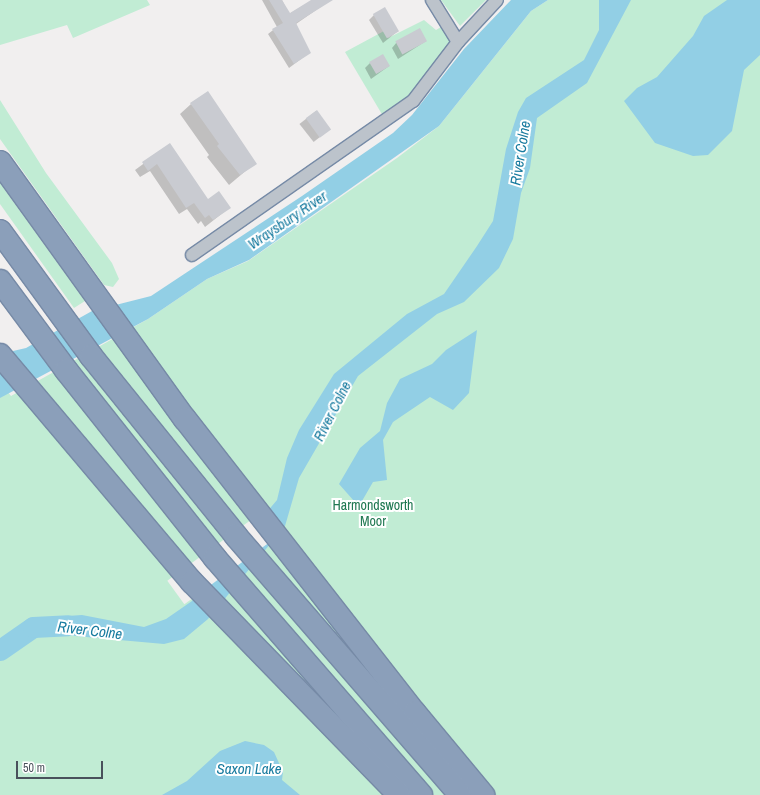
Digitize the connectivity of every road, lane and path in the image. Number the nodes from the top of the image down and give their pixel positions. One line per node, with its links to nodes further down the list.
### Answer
1 (432, 0): 3 (street)
2 (497, 0): 3 (street)
3 (458, 42): 6 (street)
4 (0, 162): 12 (highway)
5 (0, 231): 11 (highway)
6 (192, 255)
7 (0, 280): 10 (highway)
8 (0, 355): 9 (highway)
9 (399, 795)
10 (421, 795)
11 (460, 795)
12 (484, 795)

